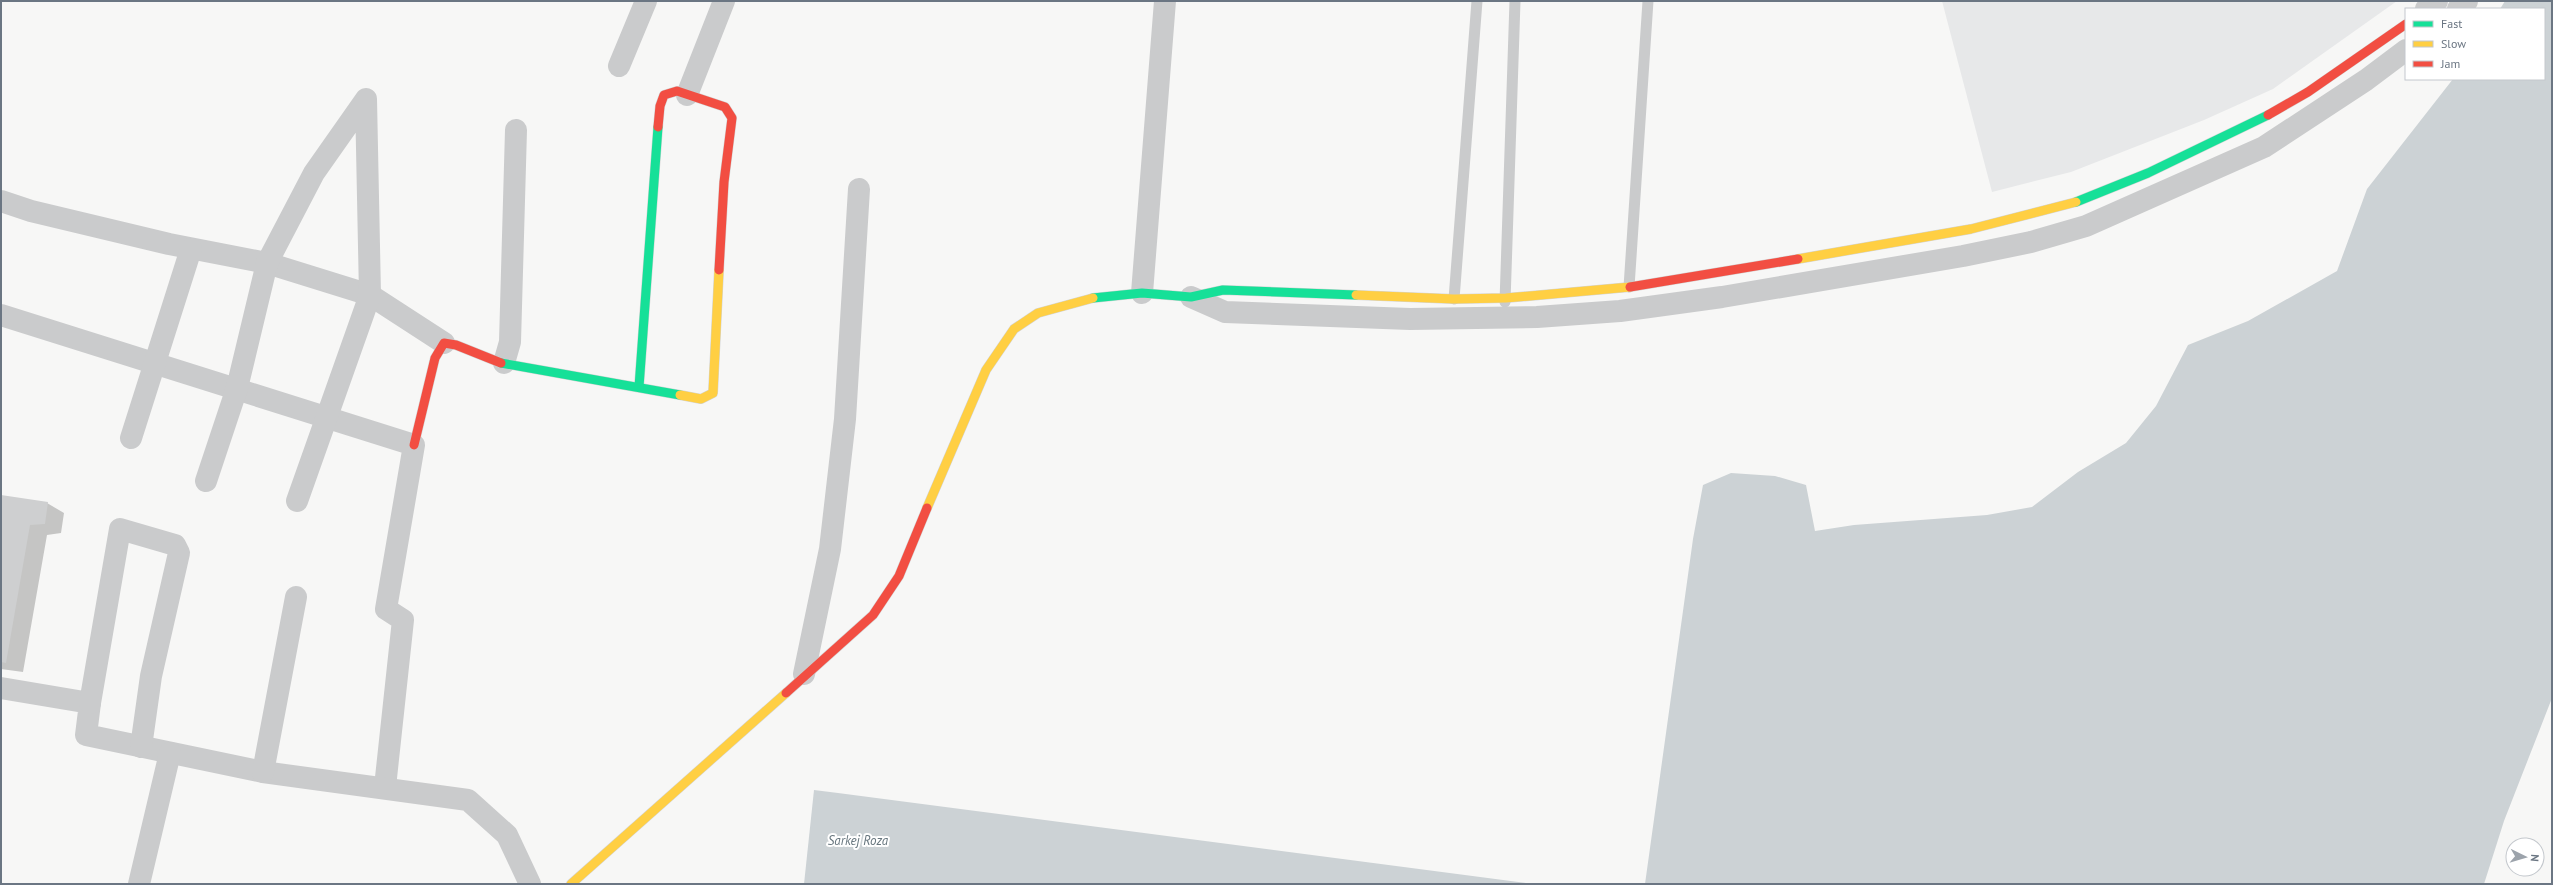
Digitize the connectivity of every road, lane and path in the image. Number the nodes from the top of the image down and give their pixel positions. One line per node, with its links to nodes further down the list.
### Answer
1 (646, 1): 13 (street)
2 (724, 1): 14 (street)
3 (1164, 1): 28 (street)
4 (1478, 1): 33 (lane)
5 (1515, 1): 34 (lane)
6 (1648, 1): 27 (lane)
7 (2437, 1): 9 (street)
8 (2467, 1): 10 (street)
9 (2427, 8)
10 (2459, 8)
11 (2405, 25): 16 (street)
12 (2405, 51): 19 (street)
13 (619, 66)
14 (687, 95): 40 (street); 40 (street)
15 (516, 130): 39 (street)
16 (2126, 182): 19 (street); 20 (street)
17 (860, 189): 48 (street)
18 (1, 201): 23 (street)
19 (2135, 205): 22 (street)
20 (2047, 210): 21 (street); 22 (street)
21 (1972, 230): 24 (street); 26 (street)
22 (2052, 236): 24 (street)
23 (192, 249): 25 (street); 38 (street)
24 (1975, 253): 30 (street)
25 (267, 263): 31 (street); 31 (street); 41 (street)
26 (1733, 271): 27 (street); 30 (street)
27 (1629, 287): 34 (street)
28 (1142, 293): 32 (street); 48 (street)
29 (1332, 294): 32 (street); 33 (street); 36 (street)
30 (1735, 294): 34 (street)
31 (370, 295): 37 (street); 42 (street)
32 (1191, 297): 36 (street)
33 (1454, 299): 34 (street)
34 (1505, 308): 36 (street)
35 (1, 315): 38 (street)
36 (1331, 316)
37 (444, 343): 39 (street); 44 (street)
38 (156, 362): 41 (street); 43 (street)
39 (504, 363): 40 (street)
40 (639, 387)
41 (237, 388): 42 (street); 45 (street)
42 (327, 416): 44 (street); 46 (street)
43 (131, 438)
44 (414, 445): 54 (street)
45 (206, 481)
46 (297, 501)
47 (296, 597): 53 (street)
48 (804, 674): 57 (street)
49 (1, 688): 50 (street)
50 (90, 704): 51 (street); 51 (street)
51 (141, 747): 52 (street)
52 (170, 753): 53 (street); 55 (street)
53 (263, 772): 54 (street)
54 (385, 787): 56 (street)
55 (139, 884)
56 (530, 884)
57 (571, 884)

